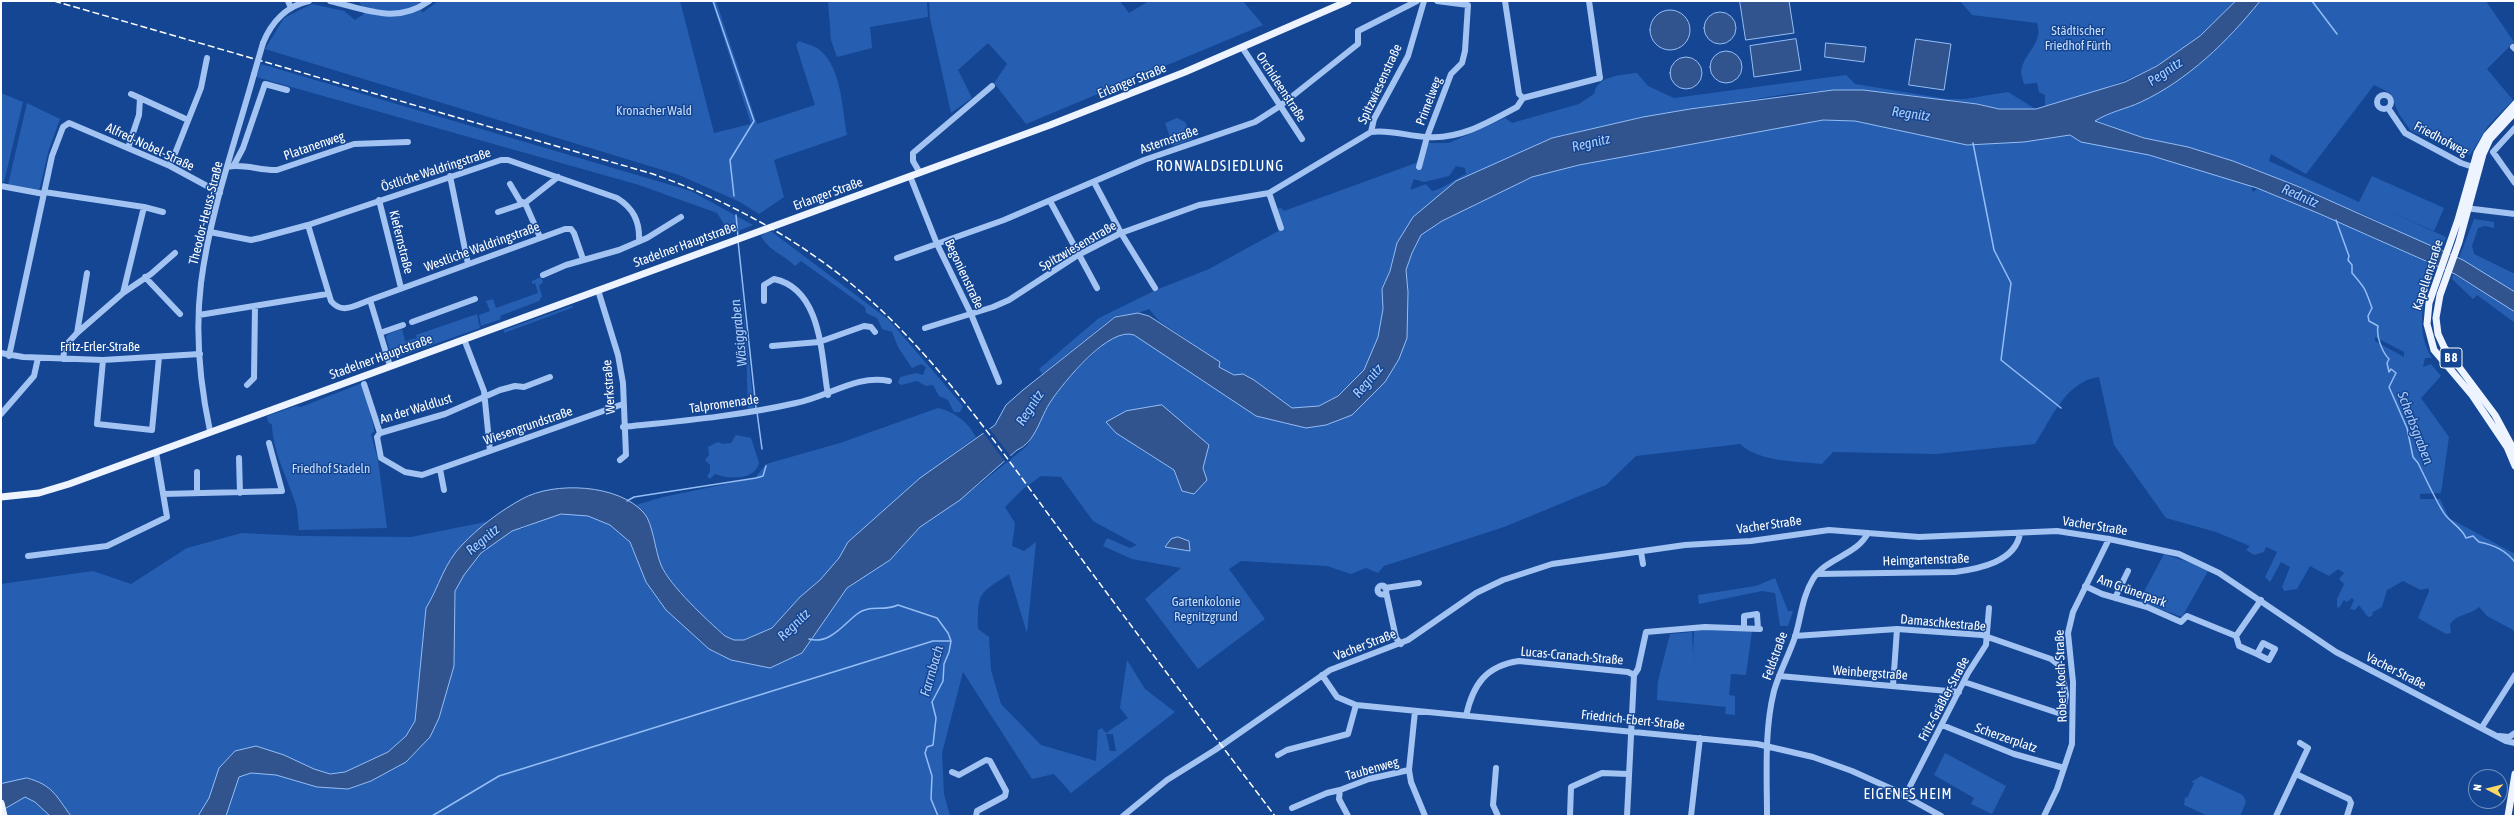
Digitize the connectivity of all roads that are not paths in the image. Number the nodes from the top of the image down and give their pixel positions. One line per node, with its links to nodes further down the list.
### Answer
1 (288, 1): 11 (street)
2 (309, 1): 11 (street)
3 (330, 1): 4 (street)
4 (429, 1)
5 (1348, 1): 12 (main road, Erlanger Straße)
6 (1418, 1): 20 (street, Asternstraße)
7 (1424, 1): 25 (street, Spitzwiesenstraße)
8 (1437, 1): 26 (street, Primelweg)
9 (1505, 1): 18 (street)
10 (1589, 1): 18 (street)
11 (292, 8): 31 (street, Theodor-Heuss-Straße, bridge)
12 (1242, 47): 20 (street, Orchideenstraße); 34 (main road, Erlanger Straße)
13 (207, 58): 23 (street)
14 (992, 86): 34 (street)
15 (287, 90): 31 (street, Theodor-Heuss-Straße)
16 (132, 94): 17 (street)
17 (140, 98): 23 (street); 29 (street)
18 (1523, 98): 26 (street)
19 (2515, 104): 33 (main road, Kapellenstraße / B 8)
20 (1280, 106): 27 (street, Orchideenstraße); 38 (street, Asternstraße)
21 (2388, 108): 33 (street, Friedhofweg)
22 (2515, 112): 33 (main road, Kapellenstraße / B 8)
23 (188, 120): 30 (street)
24 (2515, 128): 39 (street)
25 (1371, 132): 26 (street); 44 (street, Spitzwiesenstraße)
26 (1427, 137): 32 (street, Primelweg)
27 (1302, 139)
28 (408, 142): 31 (street, Platanenweg)
29 (128, 148): 30 (street, Alfred-Nobel-Straße); 42 (street, Alfred-Nobel-Straße)
30 (170, 166): 43 (street, Alfred-Nobel-Straße)
31 (231, 166): 43 (street, Theodor-Heuss-Straße)
32 (1419, 167)
33 (2475, 168): 49 (main road, Kapellenstraße / B 8)
34 (920, 173): 36 (main road, Erlanger Straße)
35 (450, 176): 37 (street, Östliche Waldringstraße); 45 (street, Östliche Waldringstraße); 66 (street)
36 (910, 176): 56 (main road, Erlanger Straße); 61 (street, Begonienstraße)
37 (558, 177): 47 (street); 60 (street, Östliche Waldringstraße)
38 (1094, 182): 46 (street, Asternstraße); 58 (street)
39 (2515, 183)
40 (510, 184): 47 (street)
41 (1, 186): 42 (street)
42 (44, 193): 48 (street); 95 (street)
43 (220, 193): 57 (street, Theodor-Heuss-Straße)
44 (1269, 194): 55 (street); 58 (street, Spitzwiesenstraße)
45 (379, 200): 54 (street, Östliche Waldringstraße); 71 (street, Kiefernstraße)
46 (1050, 201): 61 (street, Asternstraße); 63 (street)
47 (525, 203): 51 (street); 59 (street)
48 (144, 207): 50 (street); 75 (street)
49 (2465, 208): 52 (street); 70 (main road, Kapellenstraße / B 8)
50 (163, 212)
51 (498, 212)
52 (2515, 214)
53 (681, 217): 60 (street)
54 (308, 225): 57 (street, Östliche Waldringstraße); 76 (street)
55 (1281, 228)
56 (767, 229): 74 (main road, Stadelner Hauptstraße)
57 (210, 232): 83 (street, Theodor-Heuss-Straße)
58 (1121, 233): 63 (street, Spitzwiesenstraße); 73 (street)
59 (540, 237): 65 (street, Westliche Waldringstraße); 66 (street, Westliche Waldringstraße)
60 (639, 241): 65 (street)
61 (937, 244): 64 (street, Asternstraße); 82 (street, Begonienstraße)
62 (175, 253): 69 (street)
63 (1078, 255): 72 (street); 82 (street, Spitzwiesenstraße)
64 (897, 258)
65 (583, 259): 68 (street)
66 (468, 264): 71 (street, Westliche Waldringstraße)
67 (87, 273): 88 (street)
68 (543, 275)
69 (145, 277): 75 (street); 81 (street)
70 (2442, 277): 116 (main road, Kapellenstraße / B 8); 119 (main road, Kapellenstraße / B 8)
71 (401, 288): 78 (street, Westliche Waldringstraße)
72 (1097, 288)
73 (1155, 288)
74 (598, 290): 90 (main road, Stadelner Hauptstraße); 108 (street, Werkstraße)
75 (122, 293): 88 (street)
76 (327, 294): 78 (street, Westliche Waldringstraße); 80 (street)
77 (475, 299): 84 (street)
78 (370, 300): 89 (street)
79 (764, 301): 91 (street)
80 (255, 306): 83 (street); 105 (street)
81 (180, 314)
82 (971, 314): 86 (street, Spitzwiesenstraße); 103 (street, Begonienstraße)
83 (199, 315): 94 (street, Theodor-Heuss-Straße)
84 (412, 322)
85 (403, 325): 89 (street)
86 (925, 328)
87 (875, 332): 91 (street)
88 (77, 333): 98 (street)
89 (380, 333): 100 (street)
90 (464, 339): 100 (main road, Stadelner Hauptstraße); 107 (street)
91 (819, 342): 92 (street); 106 (street)
92 (772, 346)
93 (1, 354): 95 (street, Fritz-Erler-Straße)
94 (200, 354): 96 (street, Fritz-Erler-Straße); 111 (street, Theodor-Heuss-Straße)
95 (9, 356): 97 (street, Fritz-Erler-Straße)
96 (159, 357): 99 (street, Fritz-Erler-Straße); 99 (street)
97 (38, 358): 98 (street, Fritz-Erler-Straße); 109 (street)
98 (63, 359): 99 (street, Fritz-Erler-Straße)
99 (103, 360)
100 (390, 366): 111 (main road, Stadelner Hauptstraße)
101 (550, 377): 107 (street, An der Waldlust)
102 (889, 381): 106 (street, Talpromenade)
103 (999, 382)
104 (364, 384): 112 (street, An der Waldlust)
105 (247, 385)
106 (828, 395): 110 (street, Talpromenade)
107 (485, 397): 112 (street, An der Waldlust); 114 (street)
108 (623, 404): 110 (street, Werkstraße); 114 (street, Wiesengrundstraße)
109 (1, 414)
110 (623, 427): 118 (street, Werkstraße)
111 (210, 431): 115 (main road, Stadelner Hauptstraße)
112 (380, 433): 120 (street, Wiesengrundstraße)
113 (269, 443): 124 (street)
114 (490, 451): 120 (street, Wiesengrundstraße)
115 (156, 452): 125 (street); 126 (main road, Stadelner Hauptstraße)
116 (2515, 452)
117 (239, 458): 124 (street)
118 (620, 460)
119 (2515, 466)
120 (440, 469): 122 (street)
121 (197, 472): 123 (street)
122 (444, 490)
123 (197, 493): 124 (street); 125 (street)
124 (240, 493)
125 (163, 494): 131 (street)
126 (1, 497)
127 (1868, 533): 128 (street, Vacher Straße); 130 (street, Vacher Straße); 134 (street, Feldstraße)
128 (2020, 533): 129 (street, Vacher Straße); 134 (street, Heimgartenstraße)
129 (2109, 539): 136 (street, Robert-Koch-Straße); 138 (street, Vacher Straße)
130 (1641, 552): 132 (street); 145 (street, Vacher Straße)
131 (28, 556)
132 (1643, 564)
133 (2128, 571): 137 (street)
134 (1817, 574): 142 (street, Feldstraße)
135 (1419, 583): 145 (street)
136 (2086, 586): 137 (street, Am Grünerpark); 168 (street, Robert-Koch-Straße)
137 (2115, 598): 143 (street, Am Grünerpark)
138 (2262, 600): 143 (street); 158 (street, Vacher Straße)
139 (1989, 608): 144 (street, Fritz-Gräßler-Straße)
140 (1744, 628): 140 (street); 148 (street)
141 (1897, 629): 142 (street, Damaschkestraße); 144 (street, Damaschkestraße); 152 (street)
142 (1795, 636): 150 (street, Feldstraße)
143 (2236, 636): 146 (street, Am Grünerpark)
144 (1987, 637): 151 (street, Fritz-Gräßler-Straße); 151 (street, Damaschkestraße)
145 (1401, 644): 147 (street, Vacher Straße)
146 (2257, 654)
147 (1322, 675): 154 (street, Friedrich-Ebert-Straße); 180 (street, Vacher Straße)
148 (1634, 675): 156 (street, Lucas-Cranach-Straße); 159 (street)
149 (2515, 675): 158 (street)
150 (1779, 676): 152 (street, Weinbergstraße); 165 (street, Feldstraße)
151 (1964, 682): 153 (street, Fritz-Gräßler-Straße)
152 (1893, 686): 153 (street, Weinbergstraße)
153 (1959, 692): 157 (street, Fritz-Gräßler-Straße)
154 (1356, 706): 155 (street, Friedrich-Ebert-Straße); 166 (street)
155 (1415, 711): 156 (street, Friedrich-Ebert-Straße); 169 (street)
156 (1466, 716): 159 (street, Friedrich-Ebert-Straße)
157 (1942, 725): 168 (street, Scherzerplatz); 175 (street, Fritz-Gräßler-Straße)
158 (2482, 727): 161 (street, Vacher Straße)
159 (1631, 732): 162 (street, Friedrich-Ebert-Straße); 171 (street)
160 (2515, 733): 161 (street)
161 (2497, 736): 164 (street, Vacher Straße)
162 (1700, 738): 165 (street, Friedrich-Ebert-Straße); 186 (street)
163 (2300, 743): 172 (street)
164 (2515, 743)
165 (1768, 746): 175 (street, Friedrich-Ebert-Straße); 187 (street, Feldstraße)
166 (1278, 755)
167 (1496, 768): 183 (street)
168 (2064, 768): 189 (street, Robert-Koch-Straße)
169 (1409, 770): 174 (street, Taubenweg); 182 (street)
170 (952, 772): 179 (street)
171 (1628, 774): 184 (street); 185 (street)
172 (2296, 774): 190 (street); 191 (street)
173 (2515, 774): 192 (main road)
174 (1340, 790): 177 (street, Taubenweg); 181 (street, Taubenweg)
175 (1905, 796): 188 (street, Friedrich-Ebert-Straße)
176 (1, 803): 178 (main road)
177 (1292, 808)
178 (4, 816)
179 (976, 816)
180 (1123, 816)
181 (1348, 816)
182 (1425, 816)
183 (1498, 816)
184 (1570, 816)
185 (1628, 816)
186 (1691, 816)
187 (1767, 816)
188 (1942, 816)
189 (2044, 816)
190 (2276, 816)
191 (2347, 816)
192 (2508, 816)

